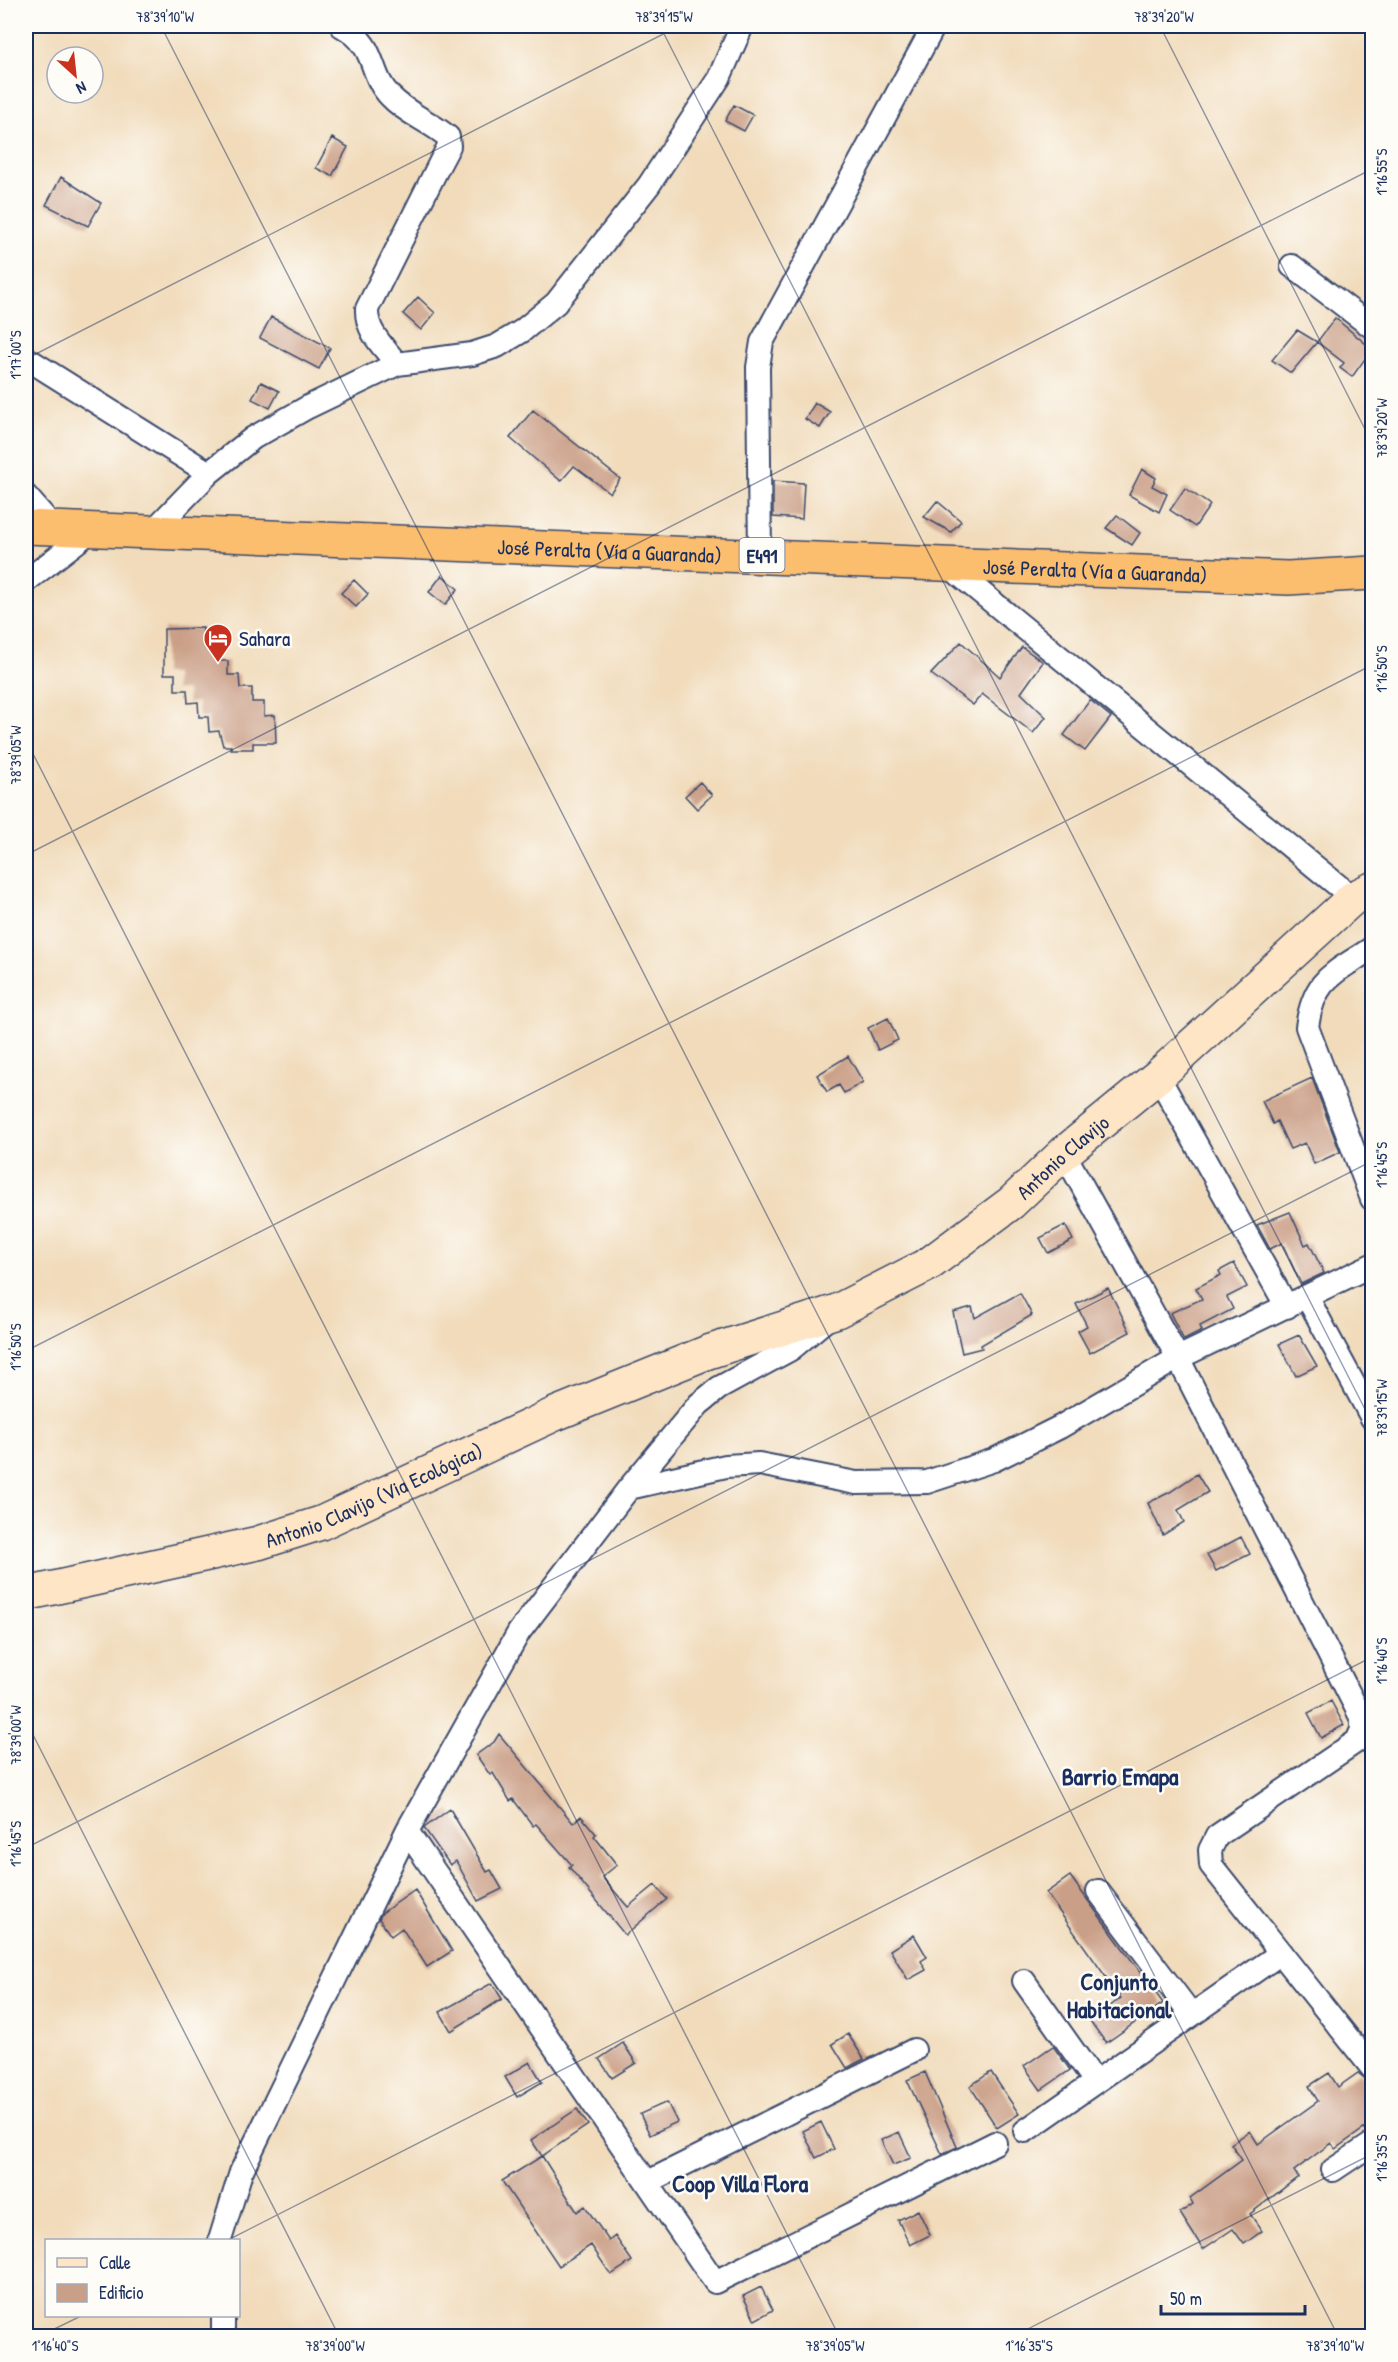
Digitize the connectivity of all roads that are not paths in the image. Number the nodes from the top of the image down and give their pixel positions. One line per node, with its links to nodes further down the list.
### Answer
1 (342, 26): 7 (street)
2 (934, 26): 13 (street)
3 (739, 34): 7 (street)
4 (1292, 266): 5 (street)
5 (1372, 327)
6 (26, 358): 8 (street)
7 (397, 364): 8 (street)
8 (209, 473): 12 (street)
9 (26, 496): 10 (street)
10 (40, 528): 11 (highway, José Peralta (Vía a Guaranda) / E491)
11 (91, 531): 12 (highway, José Peralta (Vía a Guaranda) / E491); 16 (street)
12 (151, 533): 13 (highway, José Peralta (Vía a Guaranda) / E491)
13 (760, 555): 14 (highway, José Peralta (Vía a Guaranda) / E491)
14 (945, 563): 15 (highway, José Peralta (Vía a Guaranda) / E491); 17 (street)
15 (1372, 573)
16 (26, 581)
17 (1363, 894): 19 (main road, Antonio Clavijo)
18 (1372, 948): 21 (street)
19 (1158, 1076): 20 (main road, Antonio Clavijo); 23 (street)
20 (1064, 1153): 24 (main road, Antonio Clavijo); 26 (street)
21 (1372, 1199)
22 (1372, 1265): 23 (street)
23 (1297, 1302): 26 (street); 27 (street)
24 (837, 1311): 25 (main road, Antonio Clavijo); 28 (street)
25 (708, 1352): 29 (main road, Antonio Clavijo (Via Ecológica))
26 (1178, 1358): 28 (street); 32 (street)
27 (1372, 1418)
28 (629, 1488): 30 (street)
29 (26, 1594)
30 (407, 1831): 42 (street); 43 (street)
31 (1098, 1891): 34 (street)
32 (1281, 1953): 34 (street); 36 (street)
33 (1023, 1981): 37 (street)
34 (1191, 2014): 37 (street)
35 (914, 2050): 42 (street)
36 (1372, 2068)
37 (1094, 2080): 38 (street)
38 (1024, 2131)
39 (995, 2143): 42 (street)
40 (1372, 2144): 41 (street)
41 (1333, 2170)
42 (648, 2182)
43 (221, 2239)
44 (223, 2317): 45 (street)
45 (223, 2337)

